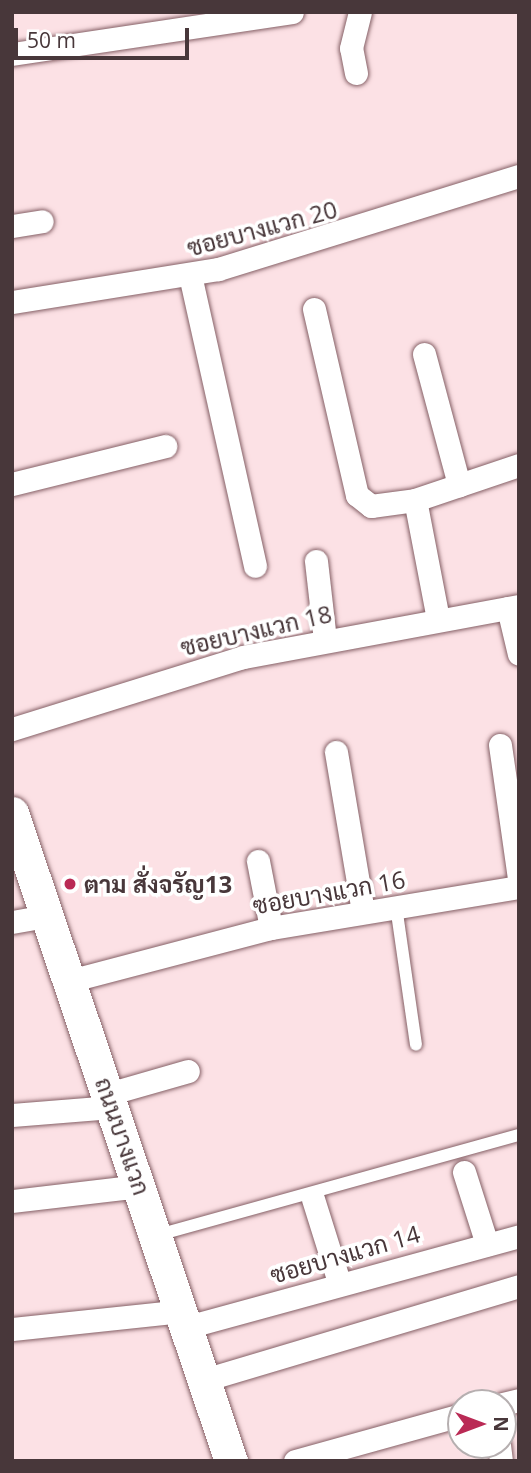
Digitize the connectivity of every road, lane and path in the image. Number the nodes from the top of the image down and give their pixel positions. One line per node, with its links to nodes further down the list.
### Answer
1 (292, 12): 3 (street)
2 (360, 12): 5 (street)
3 (240, 17): 4 (street)
4 (12, 54)
5 (356, 73)
6 (519, 176): 9 (street, ซอยบางแวก 20)
7 (42, 221): 8 (street)
8 (12, 226)
9 (190, 275): 10 (street, ซอยบางแวก 20); 19 (street)
10 (12, 302)
11 (314, 309): 17 (street)
12 (424, 354): 16 (street)
13 (165, 446): 15 (street)
14 (519, 465): 16 (street)
15 (12, 484)
16 (459, 485): 17 (street)
17 (415, 500): 21 (street)
18 (316, 561): 22 (street)
19 (255, 566)
20 (513, 607): 21 (street, ซอยบางแวก 18); 23 (street)
21 (438, 619): 22 (street, ซอยบางแวก 18)
22 (325, 640): 24 (street, ซอยบางแวก 18)
23 (519, 654)
24 (12, 729)
25 (500, 745): 29 (street)
26 (336, 752): 32 (street)
27 (12, 813): 33 (main road, ถนนบางแวก)
28 (258, 861): 35 (street)
29 (519, 879)
30 (519, 887): 31 (street, ซอยบางแวก 16)
31 (396, 906): 32 (street, ซอยบางแวก 16); 37 (lane)
32 (363, 912): 35 (street, ซอยบางแวก 16)
33 (47, 916): 34 (street); 36 (main road, ถนนบางแวก)
34 (12, 922)
35 (271, 928): 36 (street, ซอยบางแวก 16)
36 (69, 981): 39 (main road, ถนนบางแวก)
37 (416, 1045)
38 (188, 1070): 39 (street)
39 (110, 1101): 40 (street); 43 (main road, ถนนบางแวก)
40 (12, 1115)
41 (519, 1135): 46 (lane)
42 (464, 1172): 48 (street)
43 (139, 1186): 45 (street); 46 (main road, ถนนบางแวก)
44 (313, 1199): 49 (street)
45 (12, 1201)
46 (158, 1234): 51 (main road, ถนนบางแวก)
47 (519, 1236): 48 (street, ซอยบางแวก 14)
48 (487, 1244): 49 (street, ซอยบางแวก 14)
49 (339, 1282): 51 (street, ซอยบางแวก 14)
50 (519, 1286): 53 (street)
51 (184, 1319): 52 (street, ซอยบางแวก 14); 53 (main road, ถนนบางแวก)
52 (12, 1329)
53 (204, 1380): 55 (main road, ถนนบางแวก)
54 (447, 1419): 56 (street)
55 (231, 1461)
56 (295, 1461)

